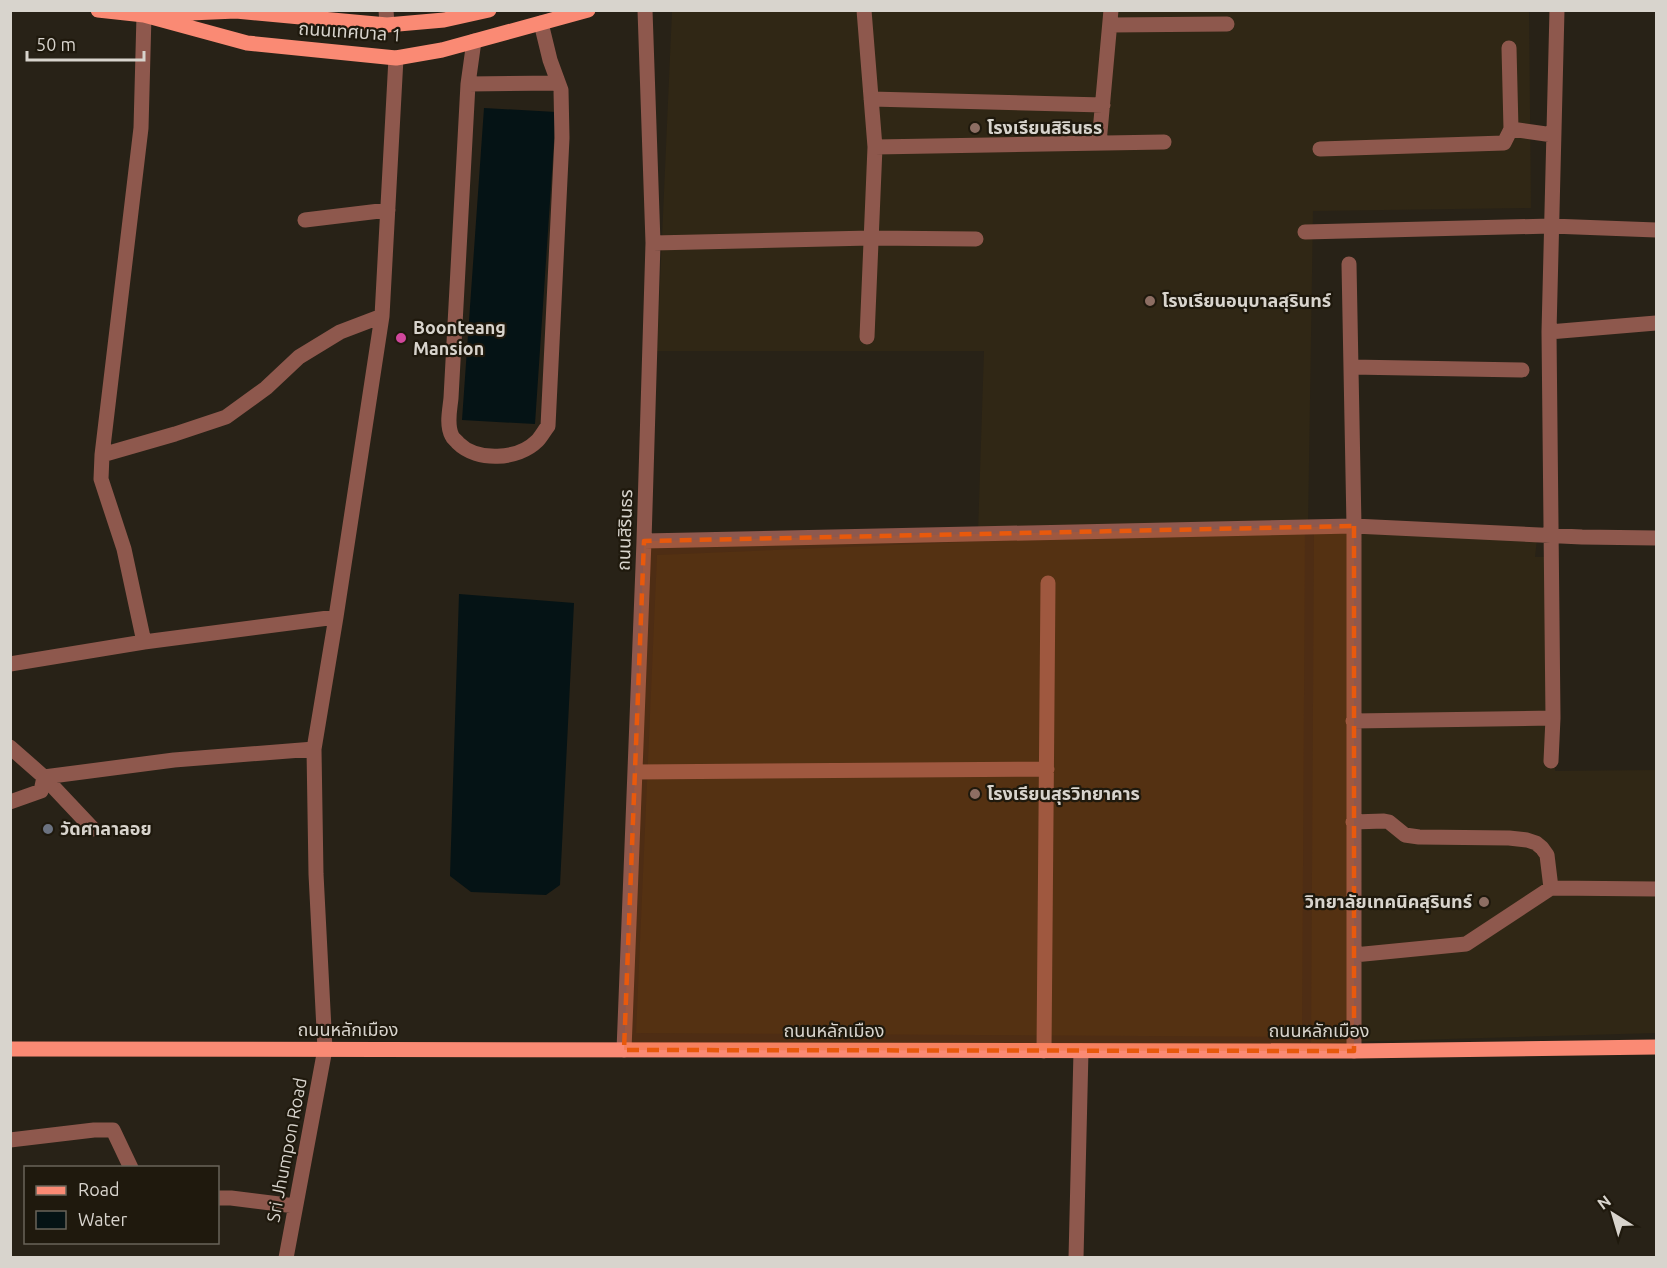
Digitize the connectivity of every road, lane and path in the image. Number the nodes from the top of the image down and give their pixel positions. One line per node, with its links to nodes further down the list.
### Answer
1 (489, 10): 9 (main road, ถนนเทศบาล 1)
2 (588, 10): 11 (main road, ถนนเทศบาล 1)
3 (645, 10): 33 (street, ถนนสิรินธร)
4 (864, 10): 18 (street)
5 (1557, 10): 21 (street)
6 (108, 11): 8 (main road, ถนนเทศบาล 1)
7 (236, 11): 8 (main road, ถนนเทศบาล 1); 9 (main road, ถนนเทศบาล 1)
8 (144, 15): 15 (main road, ถนนเทศบาล 1); 41 (street)
9 (387, 18)
10 (1111, 18): 12 (street); 19 (street)
11 (541, 23): 13 (main road, ถนนเทศบาล 1); 16 (street)
12 (1227, 24)
13 (474, 41): 15 (main road, ถนนเทศบาล 1); 17 (street)
14 (1509, 48): 20 (street)
15 (396, 58): 26 (street, Sri Jhumpon Road)
16 (558, 83): 17 (street); 17 (street)
17 (468, 84)
18 (871, 99): 19 (street); 24 (street)
19 (1103, 105): 23 (street)
20 (1511, 129): 21 (street); 25 (street)
21 (1553, 135): 28 (street)
22 (1164, 142): 23 (street)
23 (1099, 143): 24 (street)
24 (874, 147): 31 (street)
25 (1320, 149)
26 (388, 210): 27 (street); 35 (street, Sri Jhumpon Road)
27 (305, 220)
28 (1551, 226): 29 (street); 30 (street); 37 (street)
29 (1656, 230)
30 (1305, 232)
31 (871, 238): 32 (street); 33 (street); 38 (street)
32 (976, 239)
33 (653, 243): 45 (street, ถนนสิรินธร)
34 (1349, 264): 39 (street)
35 (382, 316): 41 (street); 47 (street, Sri Jhumpon Road)
36 (1656, 323): 37 (street)
37 (1549, 332): 43 (street)
38 (867, 337)
39 (1351, 367): 40 (street); 42 (street)
40 (1522, 370)
41 (102, 455): 48 (street)
42 (1354, 526): 43 (street); 45 (street); 51 (street)
43 (1550, 536): 44 (street); 50 (street)
44 (1656, 538)
45 (644, 541): 56 (street, ถนนสิรินธร)
46 (1048, 583): 55 (street)
47 (336, 617): 48 (street); 53 (street, Sri Jhumpon Road)
48 (144, 642): 49 (street)
49 (10, 664)
50 (1553, 718): 51 (street); 54 (street)
51 (1353, 721): 59 (street)
52 (10, 747): 57 (street)
53 (314, 749): 57 (street); 66 (street, Sri Jhumpon Road)
54 (1551, 761)
55 (1047, 769): 56 (street); 68 (street)
56 (635, 772): 67 (street, ถนนสิรินธร)
57 (44, 777): 58 (street); 60 (street)
58 (10, 802)
59 (1353, 822): 61 (street); 63 (street)
60 (93, 829)
61 (1551, 888): 62 (street); 63 (street)
62 (1656, 889)
63 (1354, 955): 70 (street)
64 (1656, 1047): 70 (main road, ถนนหลักเมือง)
65 (10, 1049): 66 (main road, ถนนหลักเมือง)
66 (326, 1049): 67 (main road, ถนนหลักเมือง); 74 (street, Sri Jhumpon Road)
67 (624, 1050): 68 (main road, ถนนหลักเมือง)
68 (1044, 1051): 69 (main road, ถนนหลักเมือง)
69 (1081, 1051): 70 (main road, ถนนหลักเมือง); 76 (street)
70 (1354, 1051)
71 (10, 1140): 72 (street)
72 (131, 1166)
73 (219, 1198): 74 (street)
74 (295, 1206): 75 (street, Sri Jhumpon Road)
75 (286, 1257)
76 (1076, 1257)

